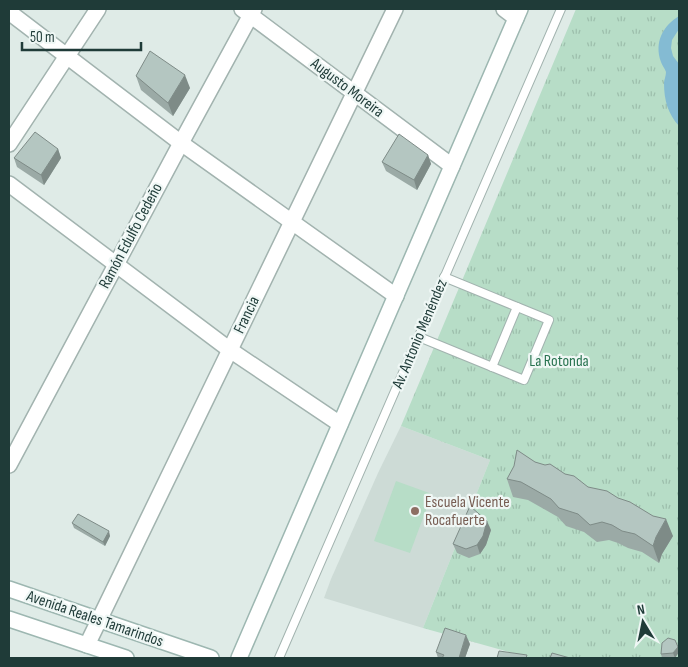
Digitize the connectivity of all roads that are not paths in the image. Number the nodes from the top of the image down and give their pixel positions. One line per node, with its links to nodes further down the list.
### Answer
1 (98, 9): 7 (street)
2 (395, 9): 8 (street, Francia)
3 (561, 9): 15 (lane, Av. Antonio Menéndez)
4 (249, 11): 8 (street, Augusto Moreira); 9 (street, Ramón Edulfo Cedeño)
5 (9, 12): 7 (street)
6 (513, 12): 11 (street)
7 (67, 56): 9 (street); 10 (street)
8 (354, 93): 11 (street, Augusto Moreira); 13 (street, Francia)
9 (181, 143): 13 (street); 14 (street, Ramón Edulfo Cedeño)
10 (9, 144)
11 (452, 166): 16 (street)
12 (9, 184): 14 (street)
13 (292, 222): 16 (street); 19 (street, Francia)
14 (115, 265): 19 (street); 22 (street, Ramón Edulfo Cedeño)
15 (444, 277): 17 (lane); 18 (lane, Av. Antonio Menéndez)
16 (396, 296): 21 (street)
17 (517, 307): 20 (lane); 20 (lane)
18 (419, 337): 20 (lane); 30 (lane, Av. Antonio Menéndez)
19 (230, 350): 21 (street); 25 (street, Francia)
20 (492, 367)
21 (340, 424): 29 (street)
22 (9, 465)
23 (9, 589): 25 (street, Avenida Reales Tamarindos)
24 (9, 619): 26 (street, Avenida Reales Tamarindos)
25 (99, 620): 26 (street, Francia); 28 (street, Avenida Reales Tamarindos)
26 (88, 645): 27 (street, Avenida Reales Tamarindos)
27 (126, 658)
28 (211, 658)
29 (239, 658)
30 (279, 658)

